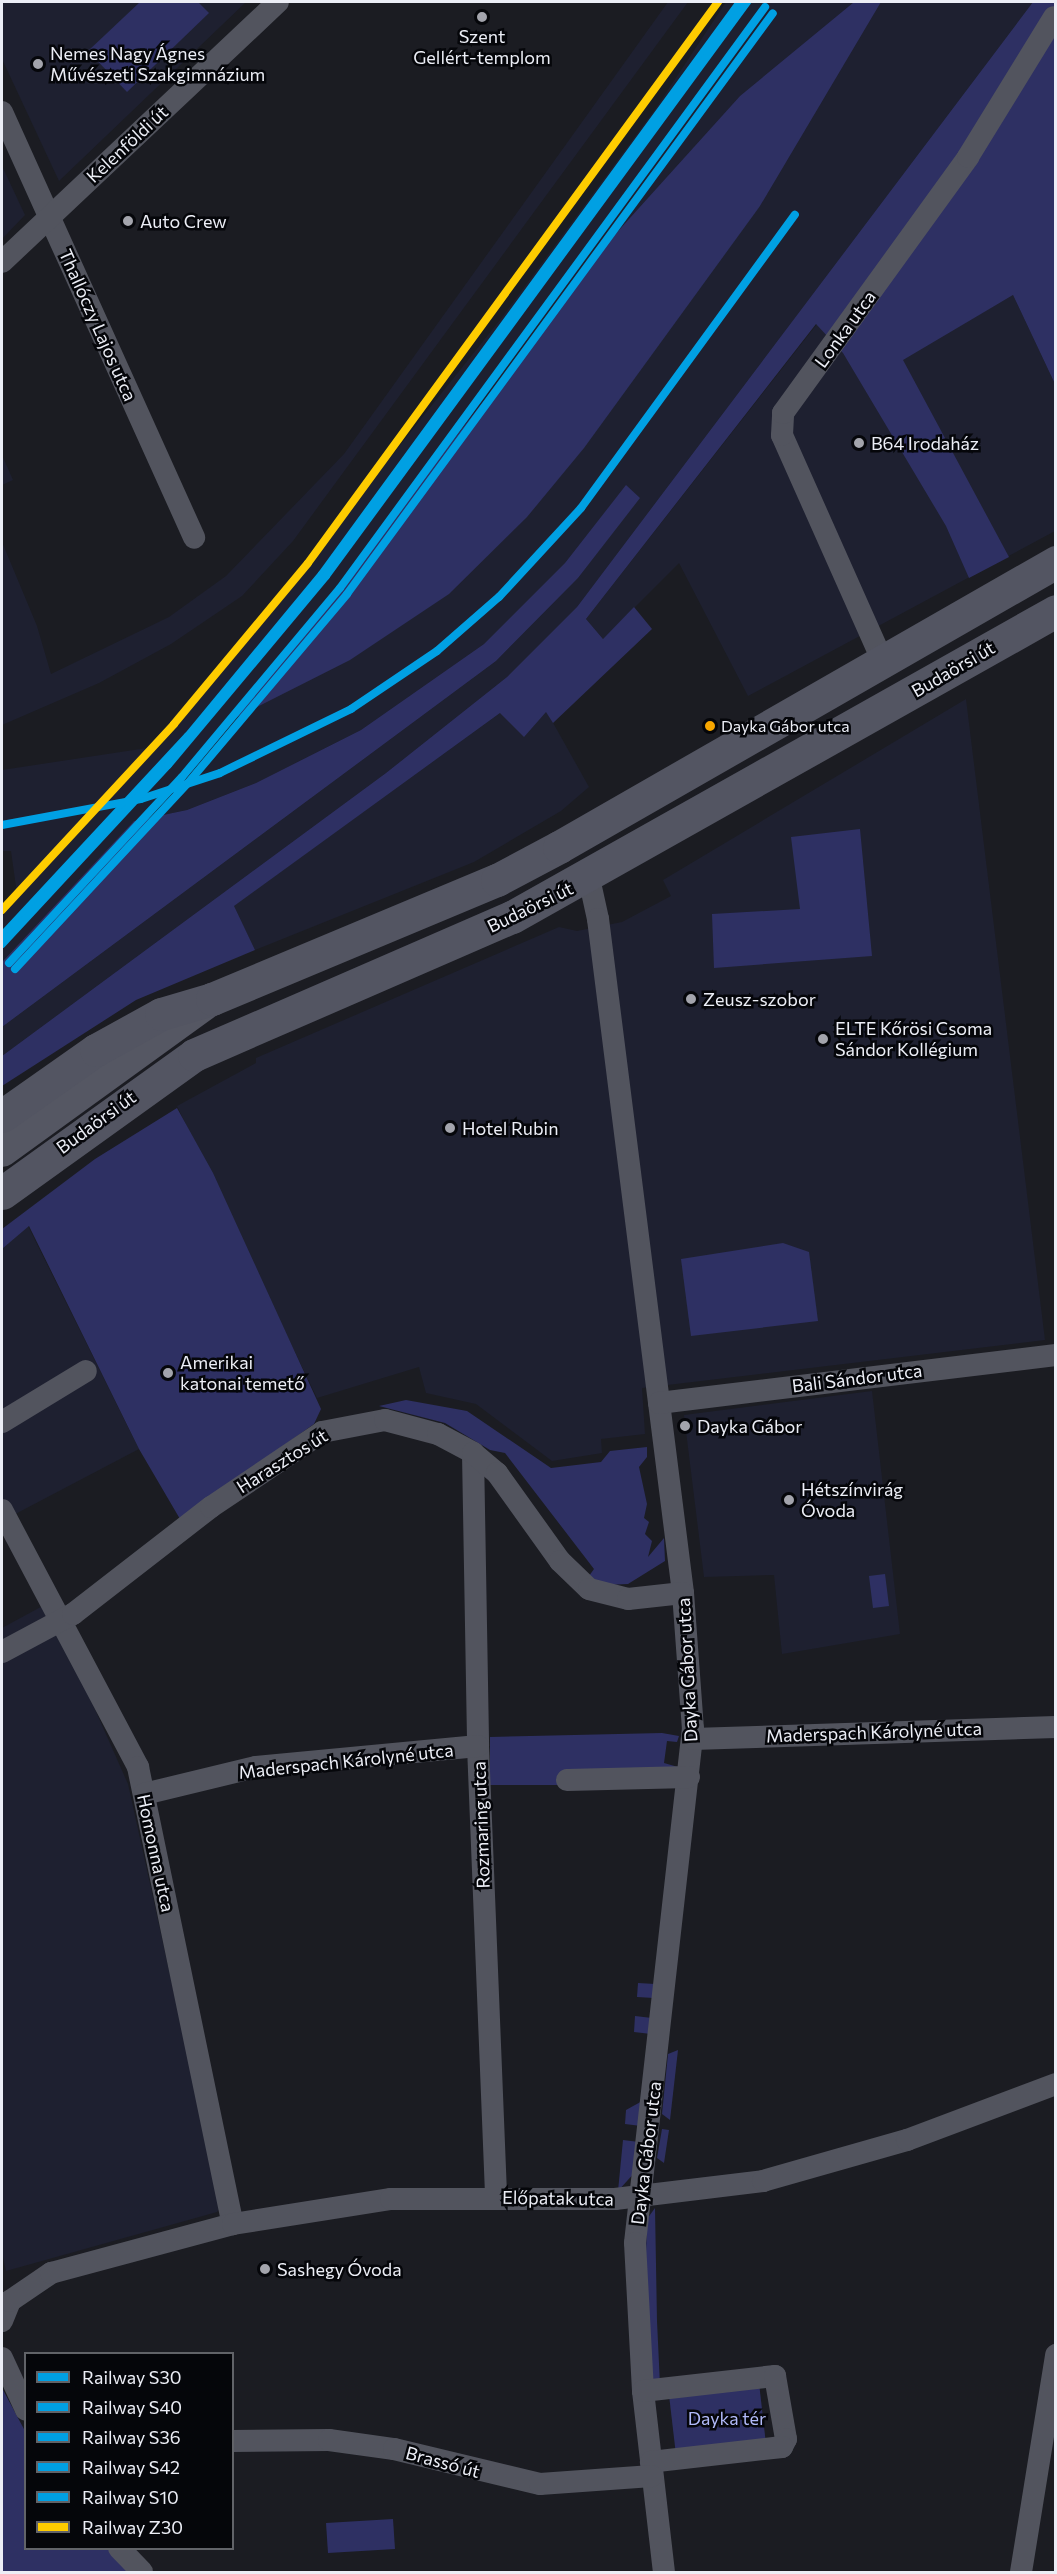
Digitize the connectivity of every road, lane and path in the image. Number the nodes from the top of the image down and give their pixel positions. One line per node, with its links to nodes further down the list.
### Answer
1 (278, 2): 4 (street, Kelenföldi út)
2 (1054, 17): 9 (street, Lonka utca)
3 (2, 112): 4 (street, Thallóczy Lajos utca)
4 (49, 216): 5 (street, Kelenföldi út); 6 (street, Thallóczy Lajos utca)
5 (2, 262)
6 (194, 538)
7 (1056, 562): 9 (main road, Budaörsi út)
8 (1056, 611): 10 (main road, Budaörsi út)
9 (883, 662): 11 (main road, Budaörsi út)
10 (588, 878): 14 (main road, Budaörsi út); 17 (street, Dayka Gábor utca)
11 (212, 999): 12 (main road, Budaörsi út); 13 (main road, Budaörsi út)
12 (2, 1116)
13 (2, 1151)
14 (2, 1193)
15 (1056, 1355): 17 (street, Bali Sándor utca)
16 (86, 1371): 18 (street)
17 (659, 1403): 21 (street, Dayka Gábor utca)
18 (2, 1422)
19 (473, 1454): 21 (street, Harasztos út); 22 (street, Harasztos út); 26 (street, Rozmaring utca)
20 (2, 1510): 22 (street, Homonna utca)
21 (683, 1593): 25 (street, Dayka Gábor utca)
22 (63, 1619): 23 (street, Harasztos út); 29 (street, Homonna utca)
23 (2, 1652)
24 (1056, 1727): 25 (street, Maderspach Károlyné utca)
25 (693, 1739): 27 (street, Dayka Gábor utca)
26 (478, 1746): 29 (street, Maderspach Károlyné utca); 31 (street, Rozmaring utca)
27 (688, 1778): 28 (street); 32 (street, Dayka Gábor utca)
28 (567, 1780)
29 (144, 1794): 33 (street, Homonna utca)
30 (1056, 2084): 32 (street, Előpatak utca)
31 (496, 2197): 32 (street, Előpatak utca); 33 (street, Előpatak utca)
32 (640, 2197): 37 (street, Dayka Gábor utca)
33 (234, 2224): 34 (street, Előpatak utca)
34 (2, 2321)
35 (1056, 2355): 44 (street)
36 (2, 2358): 38 (street)
37 (643, 2391): 40 (street, Dayka Gábor utca); 40 (street)
38 (24, 2406)
39 (234, 2441): 40 (street, Brassó út)
40 (652, 2469): 43 (street, Dayka Gábor utca)
41 (121, 2550): 42 (street)
42 (142, 2572)
43 (664, 2572)
44 (1021, 2572)

